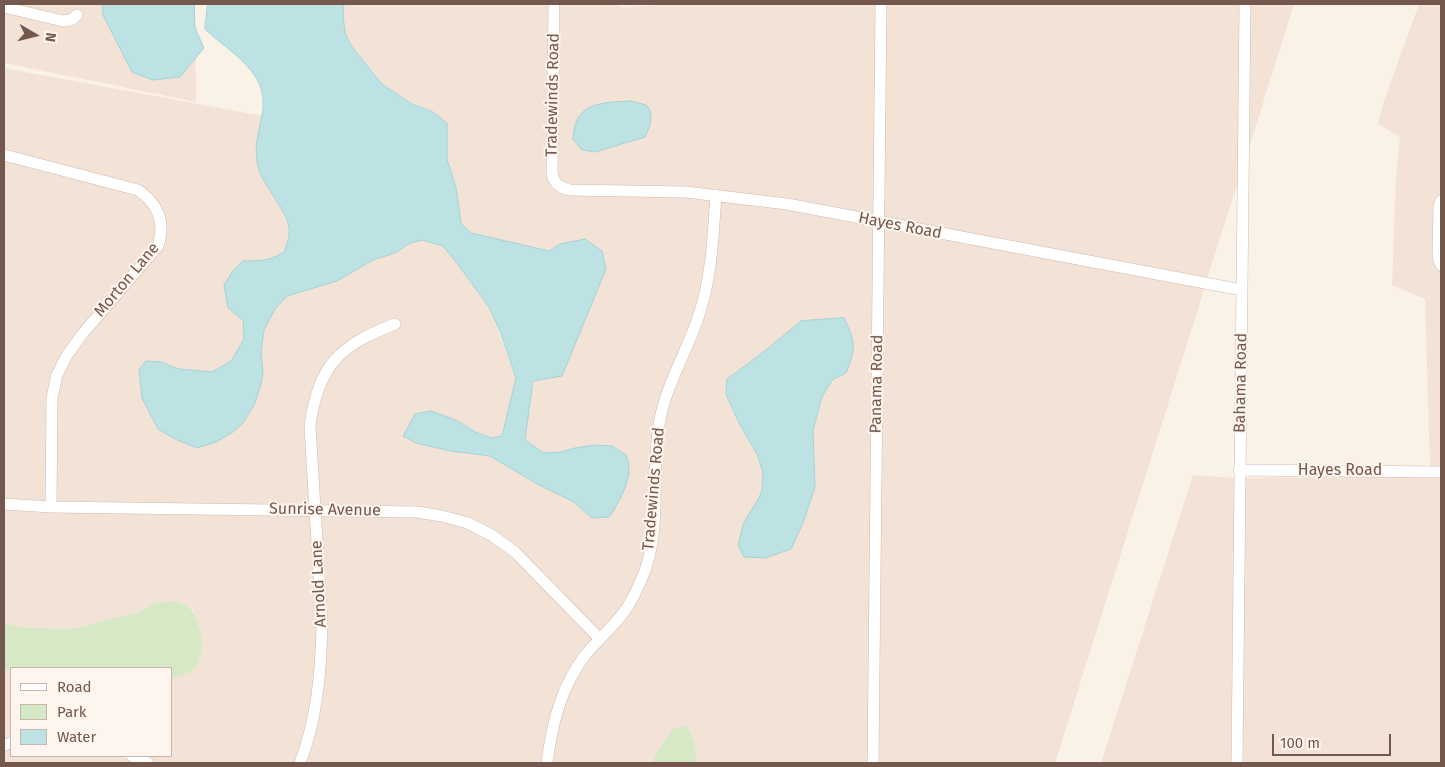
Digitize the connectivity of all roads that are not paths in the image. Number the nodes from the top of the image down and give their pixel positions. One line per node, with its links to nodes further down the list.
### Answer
1 (554, 4): 7 (street, Tradewinds Road)
2 (881, 4): 10 (street, Panama Road)
3 (1245, 4): 12 (street, Bahama Road)
4 (10, 7): 5 (street)
5 (77, 15)
6 (4, 156): 17 (street, Morton Lane)
7 (557, 185): 8 (street, Hayes Road)
8 (716, 196): 10 (street, Hayes Road); 19 (street, Tradewinds Road)
9 (1441, 200): 11 (street)
10 (879, 222): 12 (street, Hayes Road); 24 (street, Panama Road)
11 (1441, 265)
12 (1242, 290): 14 (street, Bahama Road)
13 (395, 324): 18 (street, Arnold Lane)
14 (1239, 470): 15 (street, Hayes Road); 25 (street, Bahama Road)
15 (1441, 472)
16 (4, 504): 17 (street, Sunrise Avenue)
17 (51, 507): 18 (street, Sunrise Avenue)
18 (315, 509): 19 (street, Sunrise Avenue); 22 (street, Arnold Lane)
19 (600, 639): 23 (street, Tradewinds Road)
20 (134, 757): 21 (street)
21 (148, 763)
22 (300, 763)
23 (547, 763)
24 (873, 763)
25 (1237, 763)

